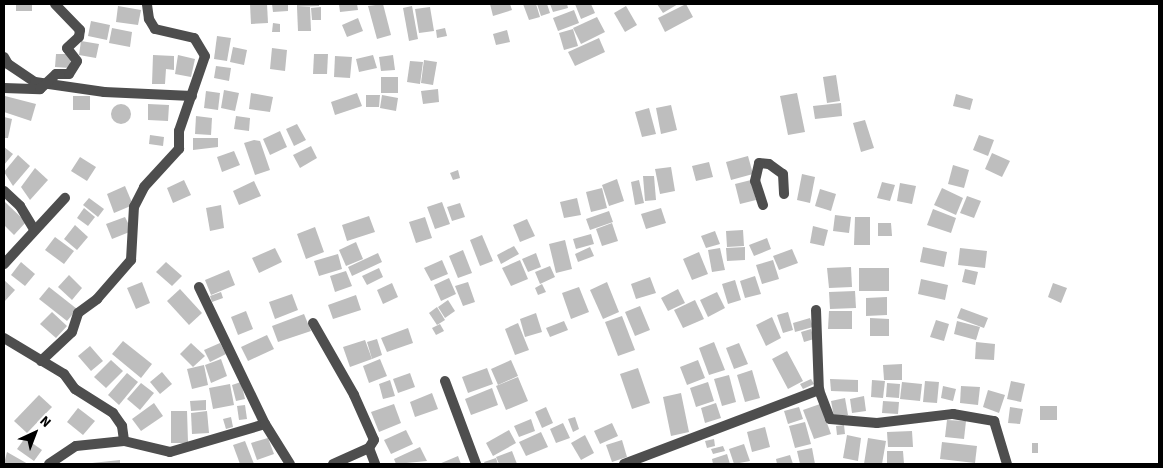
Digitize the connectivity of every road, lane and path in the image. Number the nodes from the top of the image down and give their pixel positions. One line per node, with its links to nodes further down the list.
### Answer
1 (55, 4): 4 (street)
2 (147, 4): 6 (street)
3 (4, 57): 4 (street)
4 (47, 82): 5 (street); 6 (street)
5 (4, 88)
6 (192, 96): 17 (street)
7 (4, 191): 11 (street)
8 (784, 194): 10 (street)
9 (65, 198): 11 (street)
10 (763, 205)
11 (34, 229): 12 (street)
12 (4, 264)
13 (199, 287): 20 (street)
14 (816, 310): 19 (street)
15 (313, 323): 22 (street)
16 (4, 338): 17 (street)
17 (41, 361): 21 (street)
18 (445, 381): 27 (street)
19 (819, 390): 28 (street); 29 (street)
20 (265, 424): 21 (street); 24 (street)
21 (124, 441): 23 (street)
22 (369, 448): 25 (street); 26 (street)
23 (49, 464)
24 (290, 464)
25 (333, 464)
26 (375, 464)
27 (476, 464)
28 (624, 464)
29 (1007, 464)

